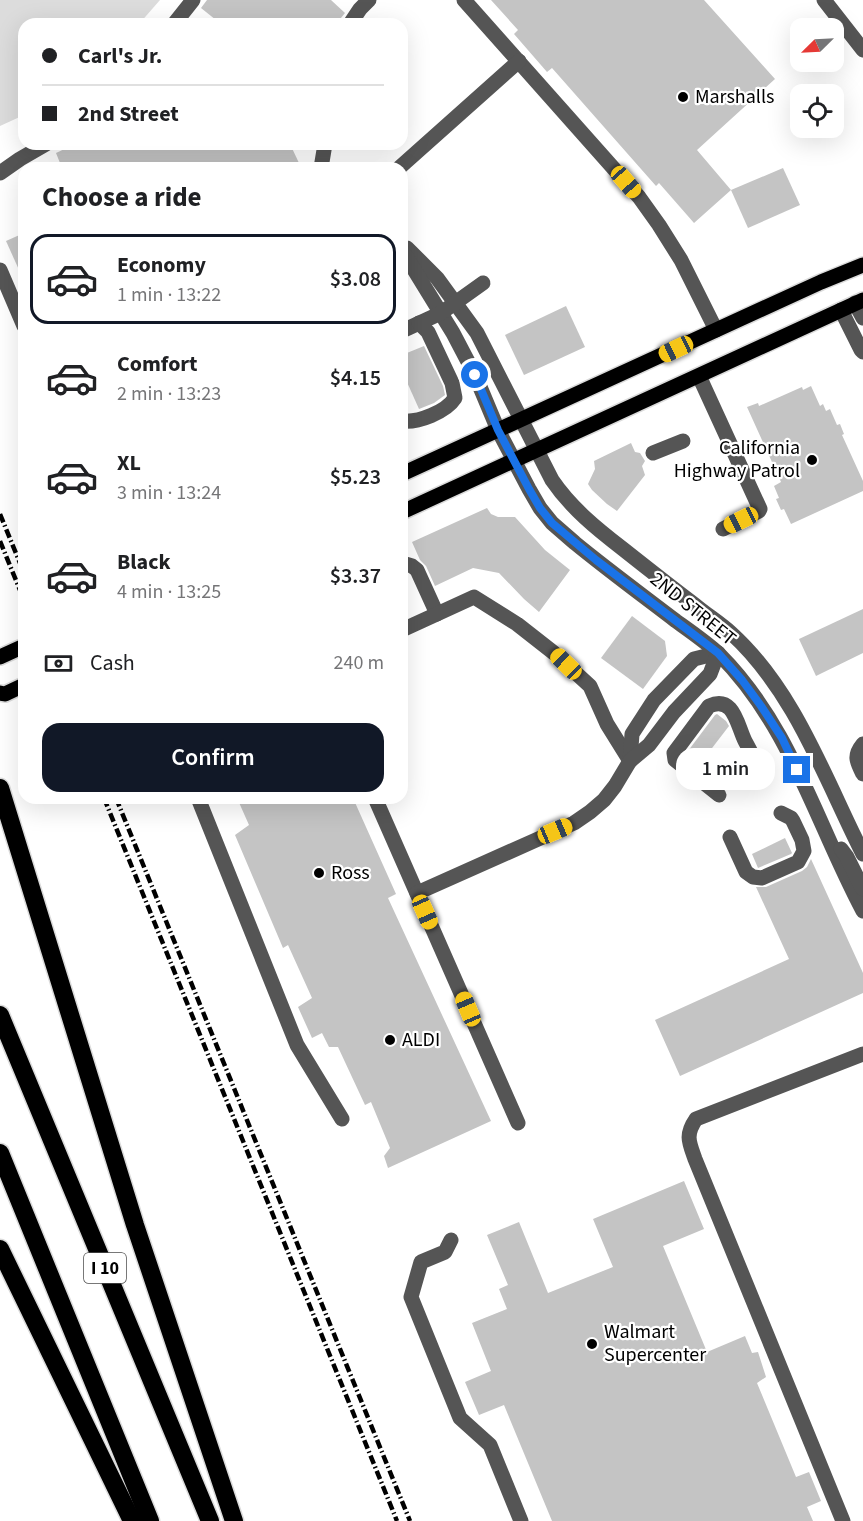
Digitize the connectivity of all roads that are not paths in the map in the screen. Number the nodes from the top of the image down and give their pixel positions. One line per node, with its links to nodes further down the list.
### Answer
1 (193, 0): 5 (street)
2 (369, 0): 6 (street)
3 (464, 0): 8 (street)
4 (824, 0): 7 (street)
5 (179, 18)
6 (354, 18)
7 (863, 50)
8 (519, 61): 10 (street); 27 (street)
9 (36, 150): 11 (street)
10 (406, 162)
11 (0, 173)
12 (408, 249): 20 (street, 2ND STREET)
13 (863, 255): 17 (main road)
14 (408, 260): 23 (street, 2ND STREET)
15 (863, 265): 17 (main road)
16 (0, 270): 21 (street)
17 (821, 282): 27 (main road)
18 (483, 283): 20 (street)
19 (860, 302): 22 (main road); 24 (street)
20 (457, 303): 23 (street); 30 (street, 2ND STREET)
21 (18, 308)
22 (841, 310): 28 (street); 29 (main road)
23 (441, 313): 25 (street); 32 (street, 2ND STREET)
24 (863, 318)
25 (419, 323): 26 (street); 31 (street)
26 (408, 328)
27 (716, 330): 30 (main road)
28 (863, 352)
29 (699, 376): 34 (main road); 39 (street)
30 (521, 420): 32 (main road); 34 (street, 2ND STREET)
31 (408, 422)
32 (498, 430): 36 (street, 2ND STREET); 37 (main road)
33 (683, 441): 35 (street)
34 (537, 450): 36 (main road); 59 (street, 2ND STREET)
35 (653, 453)
36 (514, 461): 38 (main road); 44 (street, 2ND STREET)
37 (408, 471)
38 (408, 509)
39 (723, 529)
40 (408, 565): 41 (street)
41 (437, 614): 42 (street); 49 (street)
42 (408, 627)
43 (18, 649): 45 (main road)
44 (718, 653): 49 (street); 49 (street); 57 (street, 2ND STREET)
45 (0, 657)
46 (18, 688): 47 (main road)
47 (0, 693)
48 (863, 744): 50 (street)
49 (630, 761): 61 (street)
50 (863, 774)
51 (764, 775): 53 (street)
52 (0, 788): 73 (highway)
53 (719, 795)
54 (200, 804): 65 (street)
55 (378, 804): 61 (street)
56 (781, 813): 58 (street)
57 (819, 820): 60 (street); 62 (street, 2ND STREET)
58 (730, 837)
59 (863, 854)
60 (863, 889)
61 (417, 892): 66 (street)
62 (863, 911)
63 (0, 1015): 72 (highway, I 10)
64 (863, 1054): 75 (street)
65 (342, 1119)
66 (518, 1123)
67 (0, 1153): 71 (highway, I 10)
68 (451, 1240): 74 (street)
69 (0, 1250): 70 (highway)
70 (132, 1521)
71 (150, 1521)
72 (210, 1521)
73 (234, 1521)
74 (521, 1521)
75 (843, 1521)

